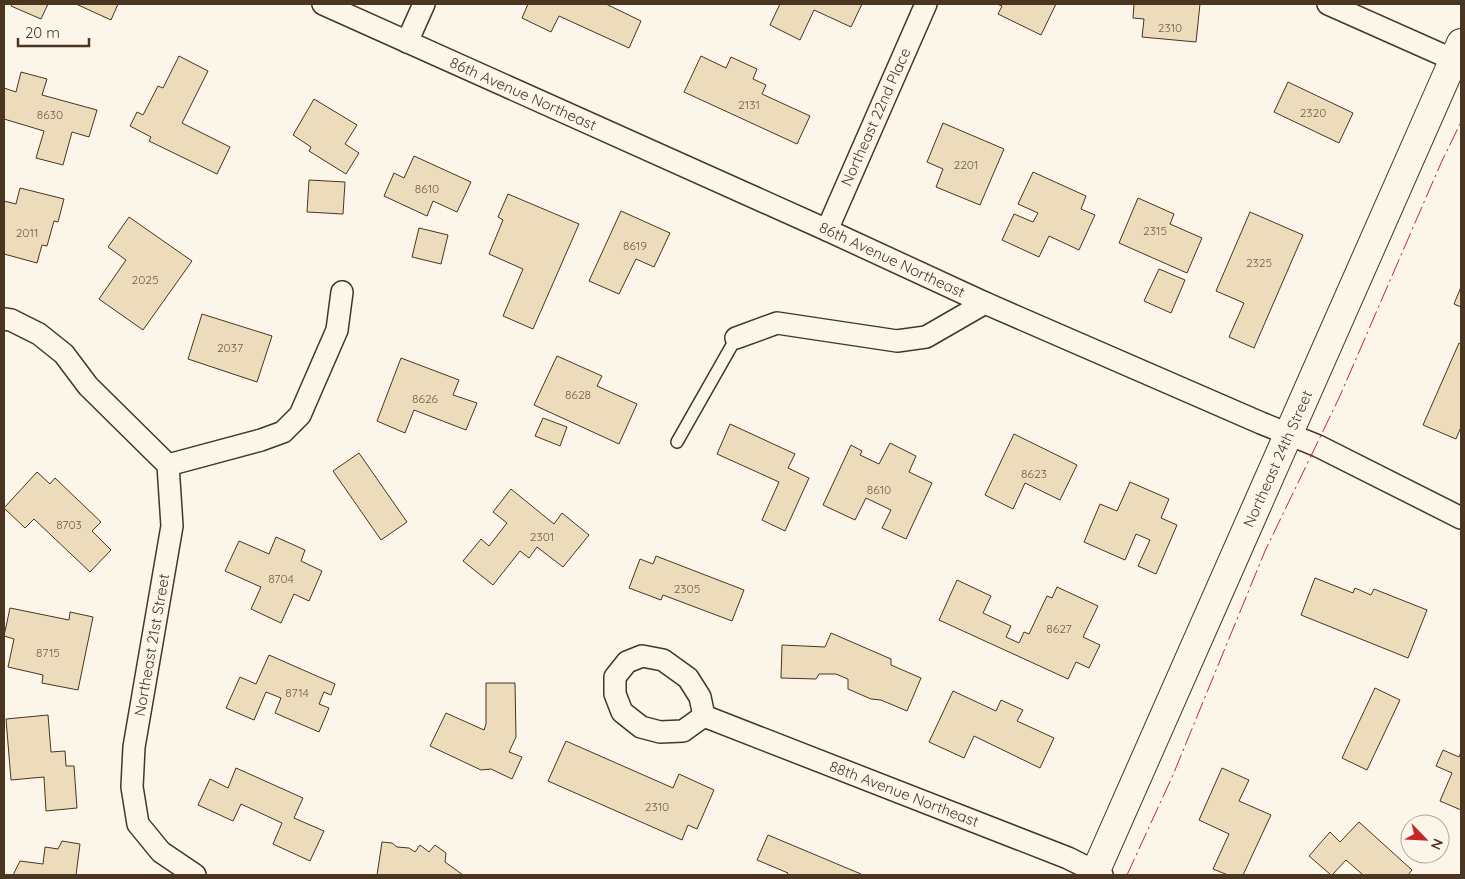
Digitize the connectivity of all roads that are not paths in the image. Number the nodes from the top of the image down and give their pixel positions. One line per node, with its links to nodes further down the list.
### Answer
1 (323, 4): 5 (street, 86th Avenue Northeast)
2 (424, 4): 5 (street)
3 (926, 4): 7 (street, Northeast 22nd Place)
4 (1328, 4): 6 (street)
5 (407, 42): 7 (street, 86th Avenue Northeast)
6 (1457, 52): 12 (main road, Northeast 24th Street)
7 (826, 230): 9 (street, 86th Avenue Northeast)
8 (342, 292): 14 (street)
9 (984, 303): 11 (street); 12 (street, 86th Avenue Northeast)
10 (4, 319): 14 (street)
11 (736, 338): 13 (lane)
12 (1289, 435): 15 (street, 86th Avenue Northeast); 17 (main road, Northeast 24th Street)
13 (677, 442)
14 (168, 465): 18 (street, Northeast 21st Street)
15 (1461, 518)
16 (704, 716): 17 (street, 88th Avenue Northeast)
17 (1097, 874)
18 (195, 875)

